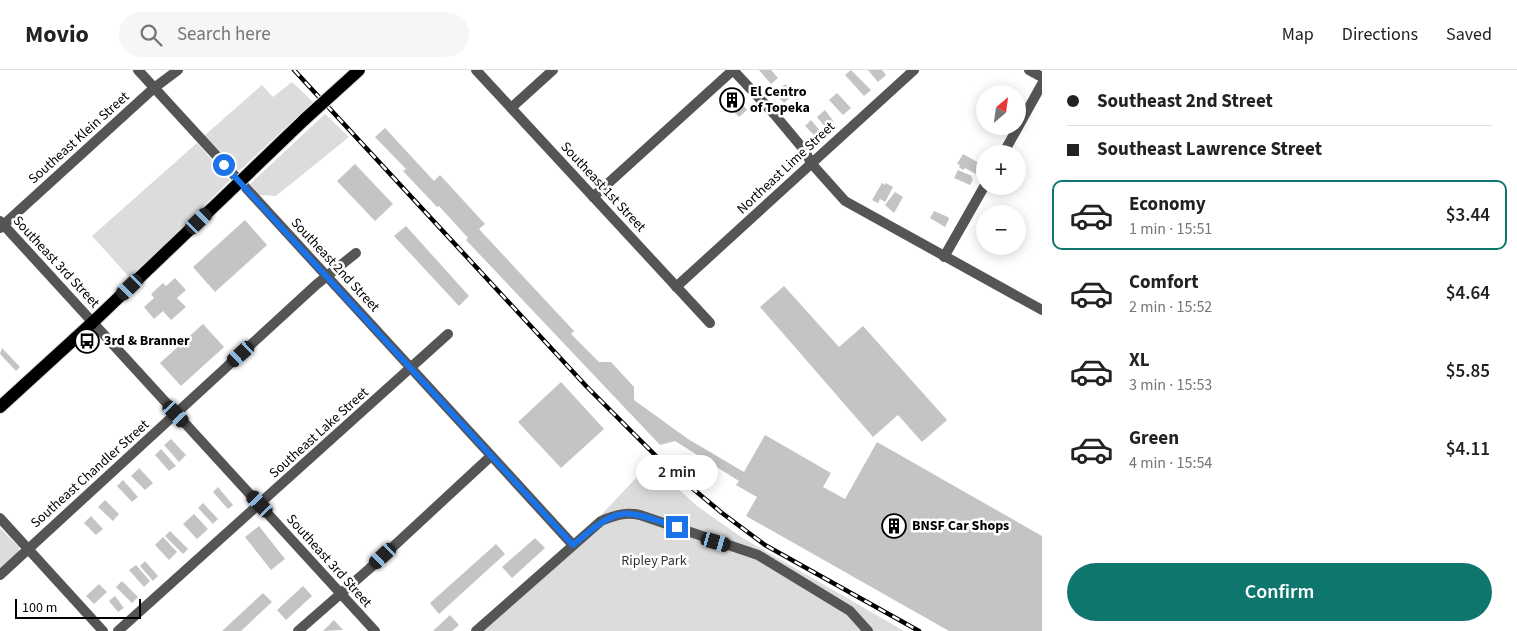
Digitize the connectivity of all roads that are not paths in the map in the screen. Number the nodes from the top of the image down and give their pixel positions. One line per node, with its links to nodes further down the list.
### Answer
1 (138, 70): 11 (street, Southeast 2nd Street)
2 (178, 70): 11 (street, Southeast Klein Street)
3 (359, 70): 23 (main road, bridge)
4 (476, 70): 12 (street, Southeast 1st Street)
5 (553, 70): 12 (street)
6 (733, 70): 14 (street); 16 (street)
7 (914, 70): 14 (street, Northeast Lime Street)
8 (1028, 70): 9 (street)
9 (1042, 77)
10 (1042, 84): 13 (street)
11 (154, 88): 17 (street, Southeast Klein Street); 20 (street, Southeast 2nd Street)
12 (511, 108): 16 (street, Southeast 1st Street)
13 (1008, 145)
14 (811, 163): 19 (street); 21 (street, Northeast Lime Street)
15 (979, 195): 19 (street)
16 (593, 197): 21 (street, Southeast 1st Street)
17 (1, 225): 23 (street, Southeast 3rd Street)
18 (356, 253): 20 (street, Southeast Chandler Street)
19 (944, 257): 22 (street)
20 (326, 276): 26 (street, Southeast 2nd Street); 28 (street, Southeast Chandler Street)
21 (676, 287): 24 (street, Southeast 1st Street)
22 (1042, 310)
23 (93, 322): 27 (main road); 28 (street, Southeast 3rd Street)
24 (710, 323)
25 (448, 334): 26 (street, Southeast Lake Street)
26 (411, 368): 29 (street, Southeast 2nd Street); 30 (street, Southeast Lake Street)
27 (0, 407)
28 (176, 414): 30 (street, Southeast 3rd Street); 33 (street, Southeast Chandler Street)
29 (491, 456): 32 (street, Southeast 2nd Street); 35 (street)
30 (260, 504): 35 (street, Southeast 3rd Street); 37 (street, Southeast Lake Street)
31 (0, 518): 33 (street)
32 (573, 545): 40 (street); 41 (street)
33 (28, 549): 34 (street, Southeast Chandler Street); 36 (street)
34 (0, 575)
35 (340, 593): 38 (street); 39 (street, Southeast 3rd Street)
36 (103, 631)
37 (118, 631)
38 (298, 631)
39 (375, 631)
40 (476, 631)
41 (868, 631)

